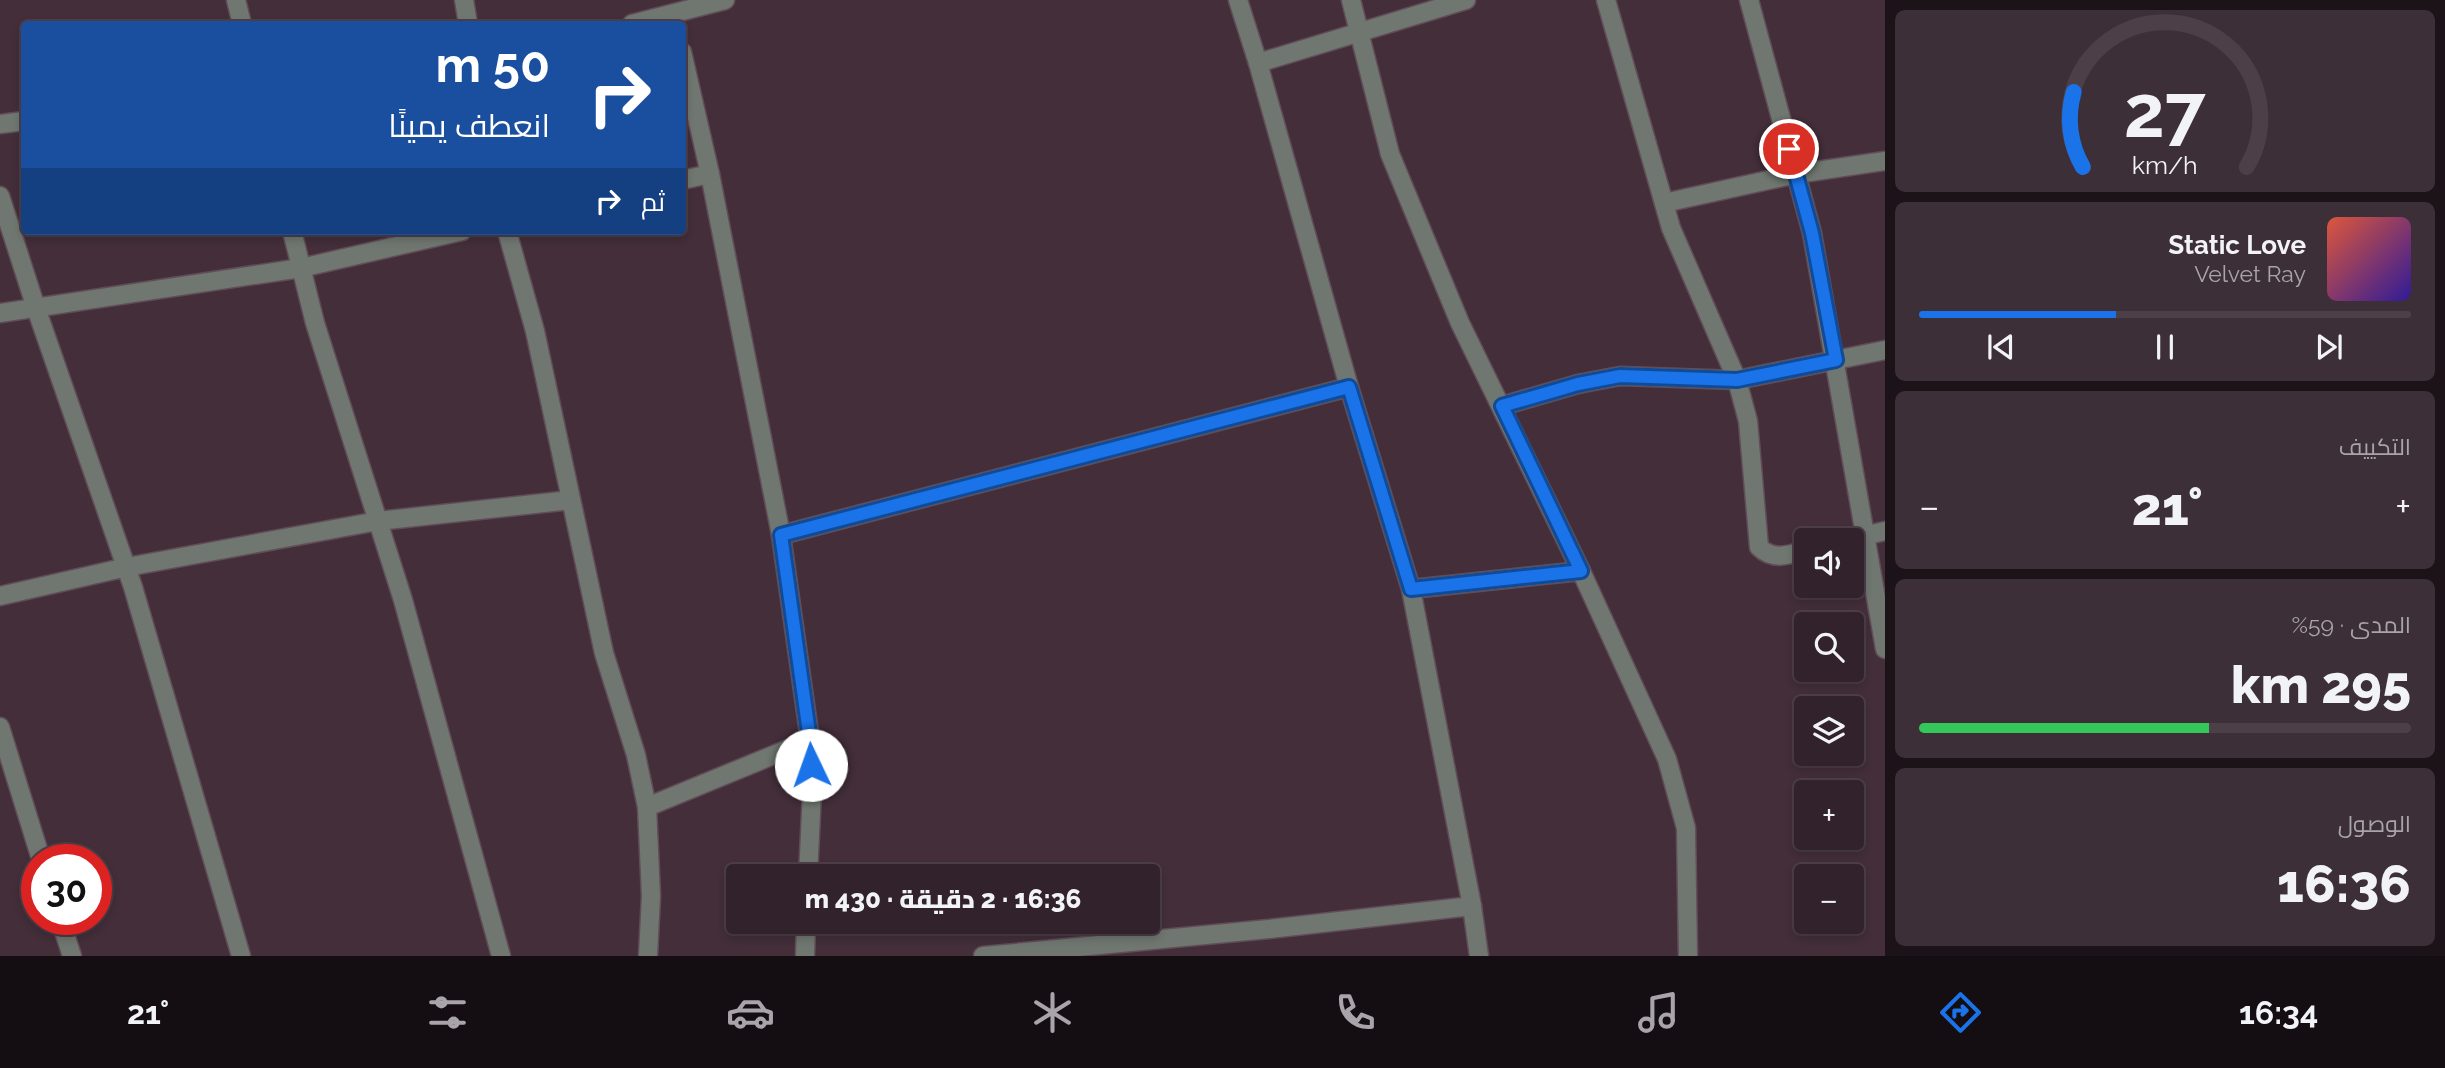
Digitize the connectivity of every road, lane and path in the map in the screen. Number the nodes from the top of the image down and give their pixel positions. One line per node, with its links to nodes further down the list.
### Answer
1 (236, 0): 10 (street)
2 (464, 0): 11 (street)
3 (725, 0): 9 (street)
4 (1238, 0): 13 (street)
5 (1351, 0): 12 (street)
6 (1466, 0): 12 (street)
7 (1606, 0): 22 (street)
8 (1749, 0): 19 (street)
9 (675, 19)
10 (241, 21)
11 (468, 21)
12 (1360, 30): 13 (street); 33 (street)
13 (1258, 63): 32 (street)
14 (686, 69): 18 (street)
15 (21, 121): 16 (street)
16 (0, 124)
17 (1885, 161): 19 (street)
18 (710, 174): 20 (street); 38 (street)
19 (1796, 174): 22 (street); 30 (street)
20 (686, 179)
21 (0, 196): 27 (street)
22 (1664, 203): 31 (street)
23 (293, 235): 26 (street)
24 (445, 235): 26 (street)
25 (508, 235): 34 (street)
26 (301, 268): 27 (street); 35 (street)
27 (36, 308): 28 (street); 40 (street)
28 (0, 313)
29 (1885, 350): 30 (street)
30 (1836, 360): 31 (street); 37 (street)
31 (1737, 380): 33 (street); 39 (street)
32 (1349, 387): 38 (street); 42 (street)
33 (1502, 406): 41 (street)
34 (571, 500): 35 (street); 47 (street)
35 (378, 521): 40 (street); 55 (street)
36 (1885, 531): 37 (street)
37 (1866, 534): 44 (street)
38 (781, 535): 46 (street)
39 (1794, 554)
40 (127, 567): 43 (street); 54 (street)
41 (1581, 571): 42 (street); 60 (street)
42 (1411, 589): 50 (street)
43 (0, 596)
44 (1885, 649)
45 (0, 727): 48 (street)
46 (810, 740): 47 (street); 49 (street)
47 (648, 807): 56 (street)
48 (36, 844)
49 (809, 864)
50 (1472, 906): 58 (street); 59 (street)
51 (806, 934): 57 (street)
52 (65, 935): 53 (street)
53 (72, 956)
54 (241, 956)
55 (501, 956)
56 (648, 956)
57 (805, 956)
58 (983, 956)
59 (1479, 956)
60 (1688, 956)

